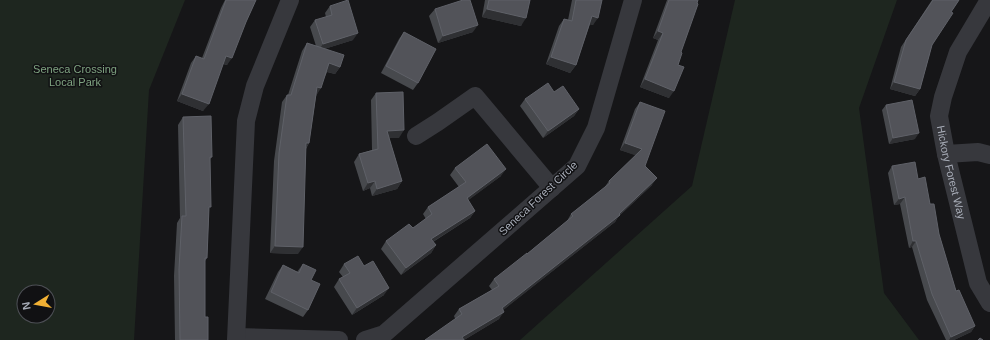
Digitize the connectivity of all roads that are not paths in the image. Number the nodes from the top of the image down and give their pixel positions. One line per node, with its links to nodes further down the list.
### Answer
1 (290, 0): 9 (street)
2 (633, 0): 7 (street, Seneca Forest Circle)
3 (989, 0): 5 (street, Hickory Forest Way)
4 (416, 136): 7 (street)
5 (946, 154): 6 (street); 8 (street, Hickory Forest Way)
6 (990, 155)
7 (552, 188): 11 (street, Seneca Forest Circle)
8 (990, 303)
9 (237, 339): 10 (street)
10 (339, 340)
11 (365, 340)

